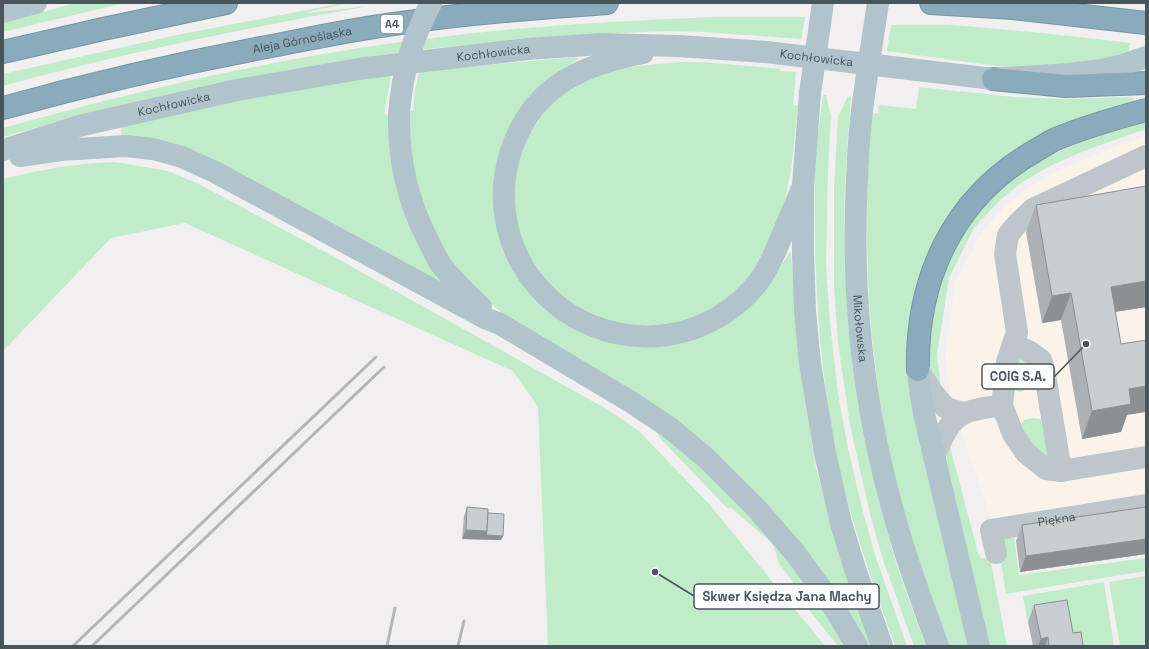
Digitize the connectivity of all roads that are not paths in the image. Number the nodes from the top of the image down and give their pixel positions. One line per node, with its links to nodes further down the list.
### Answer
1 (36, 3): 8 (main road)
2 (226, 3): 11 (highway)
3 (430, 3): 21 (main road, bridge)
4 (607, 3): 15 (highway, Aleja Górnośląska / A4)
5 (823, 3): 20 (main road, bridge)
6 (878, 3): 33 (main road, Mikołowska, bridge)
7 (931, 3): 9 (highway)
8 (3, 12)
9 (1146, 23)
10 (678, 46): 13 (main road, Kochłowicka); 17 (main road, Kochłowicka); 20 (main road)
11 (3, 52)
12 (1145, 57): 13 (main road, Kochłowicka)
13 (993, 79): 14 (highway)
14 (1146, 83)
15 (3, 108)
16 (1146, 110): 23 (highway)
17 (3, 150)
18 (1146, 156): 22 (street)
19 (3, 159): 21 (main road)
20 (803, 186): 32 (main road)
21 (500, 324): 31 (main road)
22 (1013, 344): 24 (street); 28 (street)
23 (918, 370): 25 (street); 26 (main road)
24 (1002, 405): 25 (street); 28 (street)
25 (964, 413): 26 (street)
26 (934, 457): 34 (main road)
27 (1146, 457): 28 (street)
28 (1061, 471)
29 (1146, 505): 30 (street, Piękna)
30 (996, 553)
31 (857, 646)
32 (882, 646)
33 (938, 646)
34 (978, 646)

